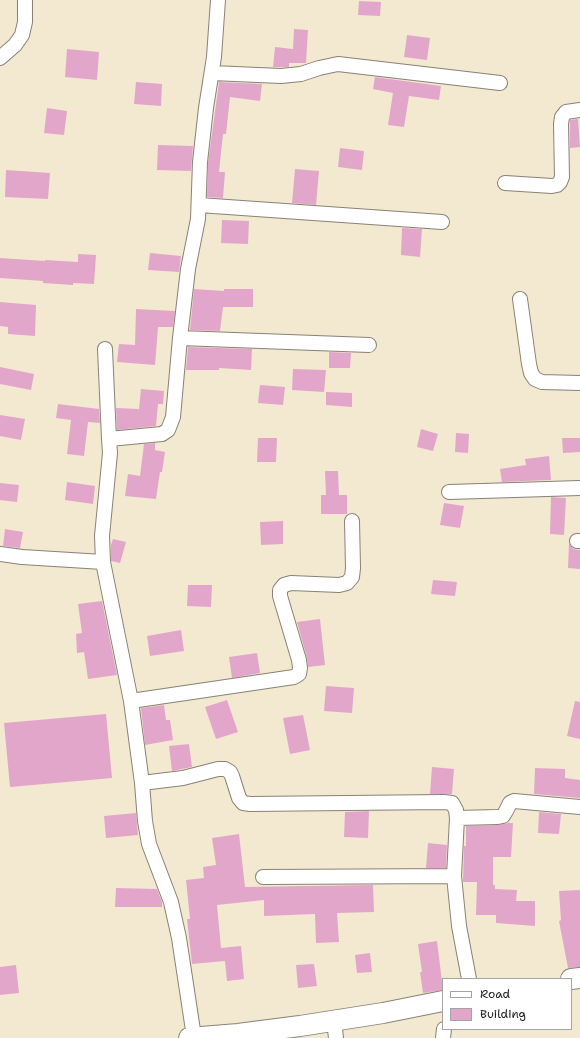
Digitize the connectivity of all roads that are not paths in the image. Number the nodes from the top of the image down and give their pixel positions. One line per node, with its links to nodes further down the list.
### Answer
1 (25, 0): 3 (street)
2 (218, 0): 4 (street)
3 (0, 58)
4 (212, 73): 5 (street); 8 (street)
5 (500, 83)
6 (580, 110): 7 (street)
7 (505, 183)
8 (199, 205): 9 (street); 11 (street)
9 (442, 222)
10 (520, 299): 14 (street)
11 (180, 338): 12 (street); 15 (street)
12 (369, 345)
13 (105, 349): 15 (street)
14 (580, 383)
15 (109, 440): 20 (street)
16 (580, 488): 17 (street)
17 (449, 492)
18 (352, 521): 21 (street)
19 (0, 554): 20 (street)
20 (103, 562): 21 (street)
21 (131, 701): 22 (street)
22 (142, 783): 24 (street); 30 (street)
23 (580, 807): 24 (street)
24 (457, 818): 25 (street)
25 (454, 876): 26 (street); 27 (street)
26 (263, 877)
27 (470, 978)
28 (442, 1001): 29 (main road)
29 (335, 1029): 30 (main road)
30 (192, 1038)

